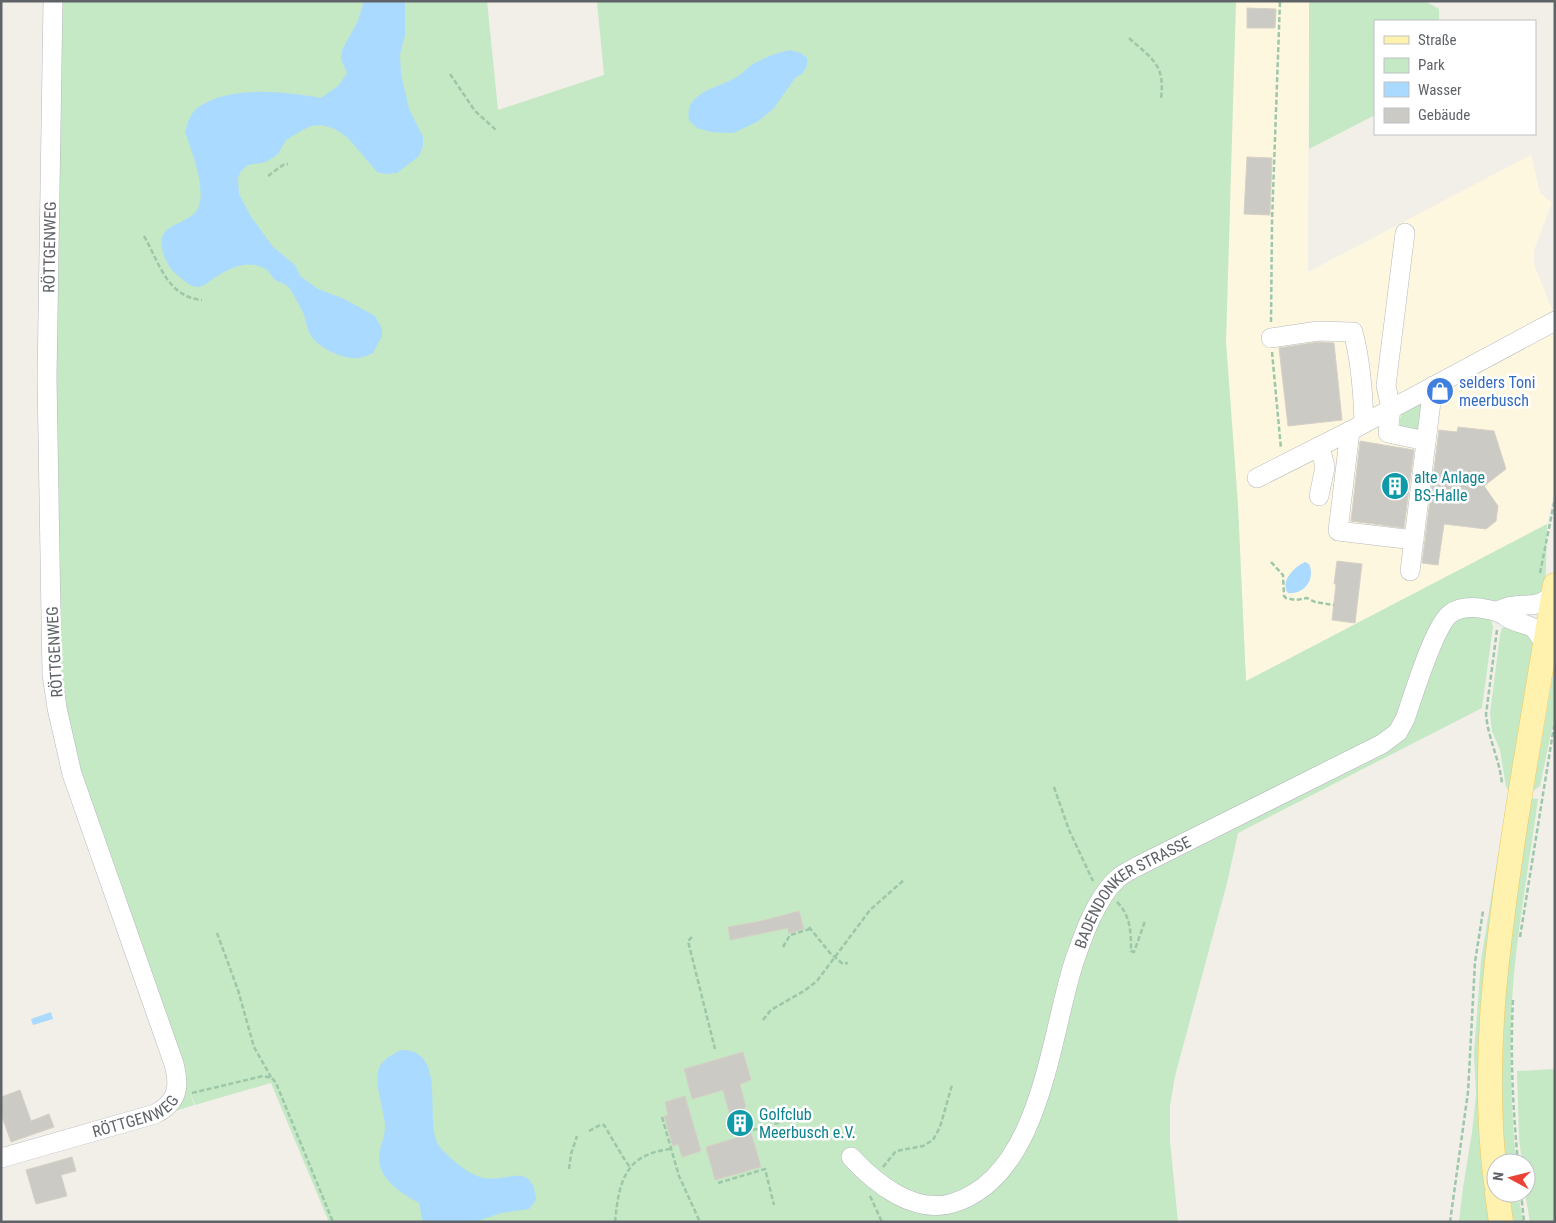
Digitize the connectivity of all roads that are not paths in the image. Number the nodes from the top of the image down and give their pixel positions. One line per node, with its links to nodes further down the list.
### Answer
1 (54, 1): 19 (street, RÖTTGENWEG)
2 (1405, 233): 6 (street)
3 (1555, 321): 5 (street)
4 (1271, 338): 7 (street)
5 (1433, 386): 6 (street); 8 (street)
6 (1391, 408): 7 (street); 8 (street)
7 (1357, 427): 9 (street); 12 (street)
8 (1426, 441): 12 (street)
9 (1320, 446): 10 (street); 11 (street)
10 (1257, 478)
11 (1319, 496)
12 (1414, 540): 13 (street)
13 (1410, 571)
14 (1549, 586): 15 (street, BADENDONKER STRASSE); 16 (main road)
15 (1498, 611): 16 (street, BADENDONKER STRASSE); 18 (street, BADENDONKER STRASSE)
16 (1545, 647): 17 (main road)
17 (1494, 1153)
18 (851, 1157)
19 (1, 1158)
20 (1498, 1203): 21 (main road)
21 (1501, 1222)

